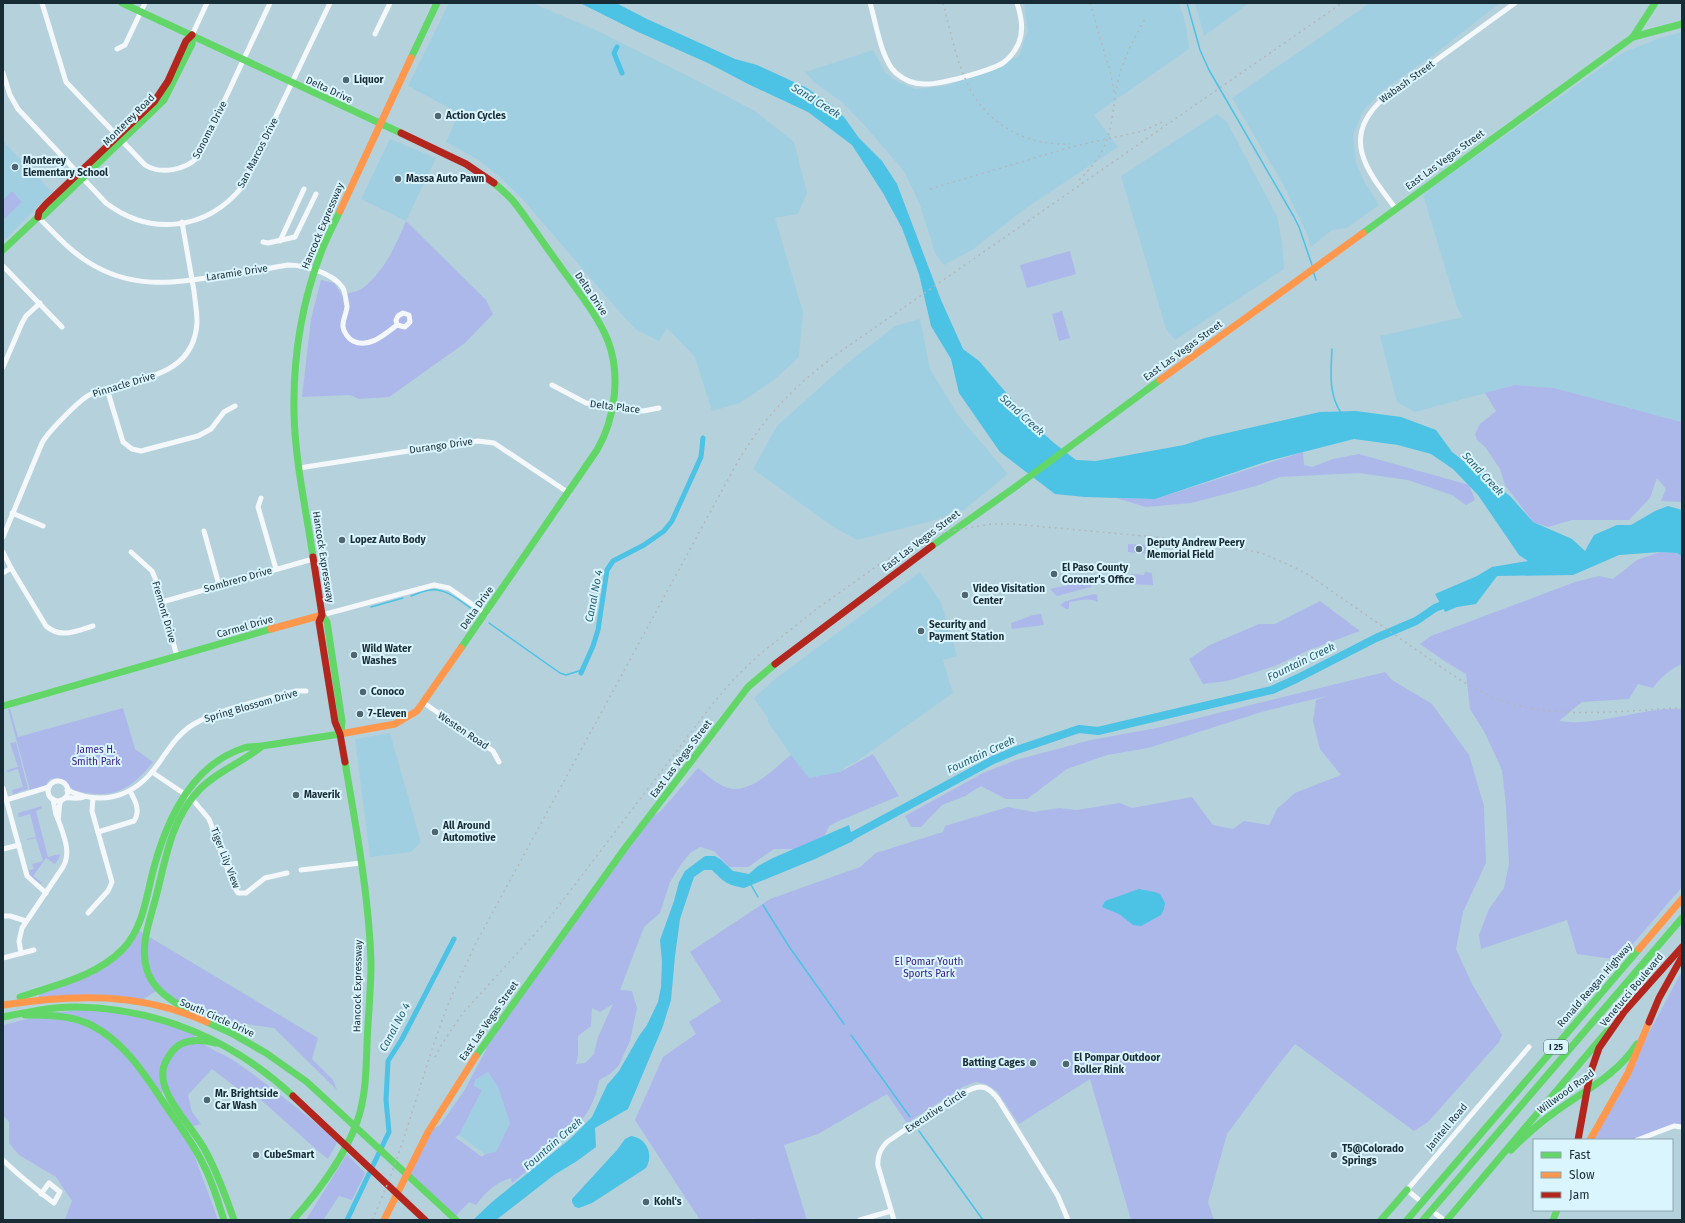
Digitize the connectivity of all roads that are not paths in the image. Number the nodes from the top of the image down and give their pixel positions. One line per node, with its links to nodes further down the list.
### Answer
1 (42, 3): 23 (street, Sonoma Drive)
2 (122, 3): 13 (main road, Delta Drive)
3 (145, 3): 13 (street)
4 (207, 3): 16 (street, Monterey Road)
5 (270, 3): 19 (street, Sonoma Drive)
6 (330, 3): 21 (street, San Marcos Drive)
7 (390, 3): 15 (street)
8 (437, 3): 22 (main road, Hancock Expressway)
9 (870, 3): 10 (street)
10 (1018, 3)
11 (1515, 3): 27 (street, Wabash Street)
12 (1655, 3): 17 (main road, East Las Vegas Street)
13 (141, 12): 16 (main road, Delta Drive); 18 (street)
14 (1682, 24): 17 (main road, East Las Vegas Street)
15 (375, 34)
16 (192, 35): 19 (main road, Delta Drive); 23 (main road, Monterey Road)
17 (1633, 37): 27 (main road, East Las Vegas Street)
18 (117, 49)
19 (244, 60): 21 (main road, Delta Drive); 23 (street, Sonoma Drive)
20 (3, 74): 24 (street, San Marcos Drive)
21 (292, 83): 22 (main road, Delta Drive); 29 (street, San Marcos Drive)
22 (380, 124): 34 (main road, Hancock Expressway); 43 (main road, Delta Drive)
23 (120, 138): 24 (main road, Monterey Road)
24 (80, 175): 28 (main road, Monterey Road); 29 (street, San Marcos Drive)
25 (304, 189): 30 (street)
26 (316, 194): 30 (street)
27 (1396, 209): 125 (main road, East Las Vegas Street)
28 (38, 217): 32 (main road, Monterey Road); 35 (street, Laramie Drive)
29 (182, 222): 35 (street, Pinnacle Drive)
30 (280, 241): 31 (street)
31 (263, 242)
32 (3, 250)
33 (3, 266): 36 (street)
34 (314, 270): 35 (street, Laramie Drive); 37 (street, Laramie Drive); 45 (main road, Hancock Expressway)
35 (192, 280): 41 (street, Pinnacle Drive)
36 (40, 303): 38 (street); 39 (street)
37 (397, 325)
38 (62, 327)
39 (3, 367)
40 (552, 385): 43 (street, Delta Place)
41 (107, 389): 42 (street); 48 (street, Pinnacle Drive)
42 (235, 406)
43 (613, 408): 44 (street, Delta Place); 46 (main road, Delta Drive)
44 (659, 408)
45 (300, 468): 46 (street, Durango Drive); 54 (main road, Hancock Expressway)
46 (569, 493): 60 (main road, Delta Drive)
47 (261, 498): 56 (street)
48 (12, 513): 49 (street); 51 (street, Pinnacle Drive)
49 (43, 526)
50 (204, 531): 58 (street)
51 (3, 537)
52 (3, 552): 55 (street)
53 (131, 552): 59 (street, Fremont Drive)
54 (314, 559): 56 (street, Sombrero Drive); 61 (main road, Hancock Expressway)
55 (10, 568): 57 (street); 62 (street)
56 (276, 569): 58 (street, Sombrero Drive)
57 (3, 573)
58 (219, 586): 59 (street, Sombrero Drive)
59 (162, 602): 63 (street, Fremont Drive)
60 (486, 614): 61 (street, Carmel Drive); 65 (main road, Delta Drive)
61 (322, 615): 63 (main road, Carmel Drive); 67 (main road, Hancock Expressway)
62 (93, 626)
63 (177, 656): 66 (main road, Carmel Drive)
64 (306, 691): 70 (street, Spring Blossom Drive)
65 (424, 704): 67 (main road, Delta Drive); 69 (street, Westen Road)
66 (3, 706)
67 (340, 734): 68 (main road, Delta Drive); 89 (main road, Hancock Expressway)
68 (260, 747): 77 (main road, Delta Drive); 83 (main road)
69 (499, 762)
70 (152, 772): 74 (street, Spring Blossom Drive); 77 (street)
71 (49, 787): 73 (street); 75 (street); 76 (street)
72 (3, 788): 81 (street)
73 (67, 790): 78 (street, Spring Blossom Drive); 80 (street)
74 (130, 791): 79 (street, Spring Blossom Drive); 85 (street)
75 (30, 793): 76 (street); 81 (street)
76 (48, 793): 82 (street)
77 (184, 795): 83 (street); 88 (main road, Delta Drive)
78 (84, 797): 79 (street, Spring Blossom Drive); 80 (street, Spring Blossom Drive)
79 (93, 798): 85 (street)
80 (63, 799): 82 (street); 84 (street)
81 (6, 800): 86 (street)
82 (53, 800): 84 (street)
83 (192, 800): 90 (main road); 92 (street, Tiger Lily View)
84 (58, 818): 93 (street)
85 (98, 832): 95 (street)
86 (19, 845): 87 (street); 93 (street)
87 (3, 850)
88 (158, 853): 90 (main road); 104 (main road, Delta Drive)
89 (361, 863): 91 (street); 124 (main road, Hancock Expressway)
90 (163, 870): 108 (main road)
91 (301, 870)
92 (287, 873)
93 (46, 893): 98 (street)
94 (1682, 899): 132 (main road, Ronald Reagan Highway / I 25)
95 (88, 913)
96 (3, 916): 98 (street)
97 (1682, 918): 133 (main road, I 25)
98 (26, 921): 101 (street)
99 (1682, 947): 105 (main road, Venetucci Boulevard)
100 (34, 950): 101 (street)
101 (21, 954): 103 (street)
102 (1682, 957): 107 (main road, Venetucci Boulevard)
103 (3, 958)
104 (3, 1004): 108 (main road, South Circle Drive)
105 (1624, 1012): 112 (main road, Venetucci Boulevard); 116 (main road, Willwood Road)
106 (6, 1016): 109 (main road, South Circle Drive); 122 (main road)
107 (1651, 1017): 113 (main road, Venetucci Boulevard); 116 (main road, Willwood Road)
108 (197, 1018): 127 (main road, South Circle Drive)
109 (230, 1047): 123 (main road); 126 (main road, South Circle Drive)
110 (1529, 1047): 117 (street, Janitell Road)
111 (1681, 1126): 114 (street)
112 (1578, 1139)
113 (1591, 1139)
114 (1640, 1139)
115 (3, 1160): 118 (street)
116 (1484, 1177): 135 (main road, Willwood Road)
117 (1407, 1190): 119 (street); 131 (main road, Janitell Road)
118 (41, 1194)
119 (1418, 1199)
120 (891, 1210): 128 (street); 129 (street, Executive Circle); 130 (street, Executive Circle)
121 (1436, 1214): 134 (street)
122 (224, 1220)
123 (234, 1220)
124 (293, 1220)
125 (384, 1220)
126 (426, 1220)
127 (456, 1220)
128 (860, 1220)
129 (894, 1220)
130 (1068, 1220)
131 (1381, 1220)
132 (1407, 1220)
133 (1423, 1220)
134 (1444, 1220)
135 (1447, 1220)

